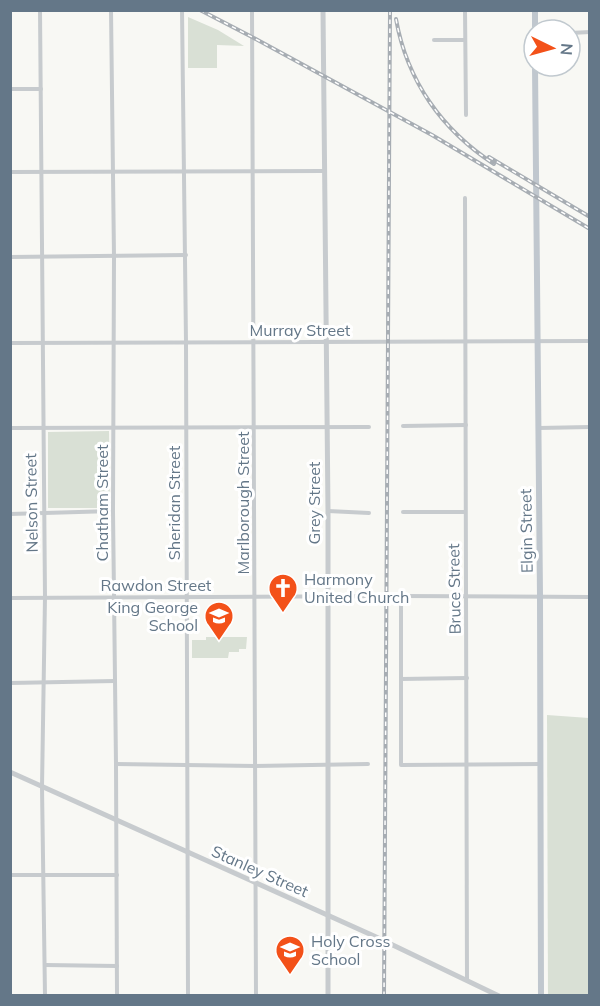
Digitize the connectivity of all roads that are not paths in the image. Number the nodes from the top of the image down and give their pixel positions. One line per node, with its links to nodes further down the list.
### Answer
1 (40, 10): 11 (street, Nelson Street)
2 (111, 10): 18 (street, Chatham Street)
3 (182, 10): 13 (street, Sheridan Street)
4 (252, 10): 14 (street, Marlborough Street)
5 (323, 10): 15 (street, Grey Street)
6 (465, 10): 8 (street)
7 (434, 40): 8 (street)
8 (465, 40): 12 (street)
9 (535, 78): 30 (main road, Elgin Street)
10 (10, 89): 11 (street)
11 (41, 89): 17 (street, Nelson Street)
12 (466, 115)
13 (184, 171): 14 (street); 18 (street); 20 (street, Sheridan Street)
14 (253, 171): 15 (street); 29 (street, Marlborough Street)
15 (323, 171): 24 (street, Grey Street)
16 (10, 172): 17 (street)
17 (41, 172): 18 (street); 22 (street, Nelson Street)
18 (113, 172): 23 (street, Chatham Street)
19 (465, 198): 25 (street, Bruce Street)
20 (186, 255): 23 (street); 28 (street, Sheridan Street)
21 (10, 257): 22 (street)
22 (42, 257): 23 (street); 31 (street, Nelson Street)
23 (114, 257): 27 (street, Chatham Street)
24 (326, 341): 25 (street, Murray Street); 29 (street, Murray Street); 38 (street, Grey Street)
25 (466, 341): 30 (street, Murray Street); 33 (street, Bruce Street)
26 (590, 341): 30 (street, Murray Street)
27 (114, 342): 28 (street, Murray Street); 31 (street, Murray Street); 35 (street, Chatham Street)
28 (186, 342): 29 (street, Murray Street); 36 (street, Sheridan Street)
29 (253, 342): 37 (street, Marlborough Street)
30 (538, 342): 43 (main road, Elgin Street)
31 (43, 343): 32 (street, Murray Street); 42 (street, Nelson Street)
32 (10, 344)
33 (466, 425): 34 (street); 47 (street, Bruce Street)
34 (402, 426)
35 (114, 427): 36 (street); 42 (street); 44 (street, Chatham Street)
36 (186, 427): 37 (street); 51 (street, Sheridan Street)
37 (254, 427): 38 (street); 52 (street, Marlborough Street)
38 (327, 427): 39 (street); 45 (street, Grey Street)
39 (369, 427)
40 (590, 427): 43 (street)
41 (10, 428): 42 (street)
42 (43, 428): 50 (street, Nelson Street)
43 (538, 428): 55 (main road, Elgin Street)
44 (113, 511): 50 (street); 57 (street, Chatham Street)
45 (328, 511): 48 (street); 58 (street, Grey Street)
46 (403, 512): 47 (street)
47 (465, 512): 54 (street, Bruce Street)
48 (369, 513)
49 (10, 514): 50 (street)
50 (44, 514): 56 (street, Nelson Street)
51 (187, 596): 52 (street, Rawdon Street); 57 (street, Rawdon Street); 67 (street, Sheridan Street)
52 (255, 596): 58 (street, Rawdon Street); 72 (street, Marlborough Street)
53 (401, 596): 54 (street, Rawdon Street); 58 (street, Rawdon Street); 62 (street)
54 (466, 596): 55 (street, Rawdon Street); 61 (street, Bruce Street)
55 (540, 596): 59 (street, Rawdon Street); 70 (main road, Elgin Street)
56 (45, 597): 57 (street, Rawdon Street); 60 (street, Rawdon Street); 65 (street, Nelson Street)
57 (114, 597): 63 (street, Chatham Street)
58 (327, 597): 68 (street, Grey Street)
59 (590, 597)
60 (10, 598)
61 (467, 678): 62 (street); 71 (street, Bruce Street)
62 (401, 679): 71 (street)
63 (116, 681): 65 (street); 66 (street, Chatham Street)
64 (10, 683): 65 (street)
65 (42, 683): 74 (street, Nelson Street)
66 (116, 764): 67 (street); 75 (street, Chatham Street)
67 (188, 764): 72 (street); 76 (street, Sheridan Street)
68 (328, 764): 69 (street); 72 (street); 81 (street, Grey Street)
69 (368, 764)
70 (540, 764): 71 (street); 91 (main road, Elgin Street)
71 (467, 765): 84 (street, Bruce Street)
72 (255, 766): 80 (street, Marlborough Street)
73 (10, 772): 74 (street, Stanley Street)
74 (42, 787): 75 (street, Stanley Street); 77 (street, Nelson Street)
75 (116, 820): 76 (street, Stanley Street); 79 (street, Chatham Street)
76 (189, 854): 80 (street, Stanley Street); 87 (street, Sheridan Street)
77 (43, 874): 78 (street); 79 (street); 82 (street, Nelson Street)
78 (10, 875)
79 (117, 875): 83 (street, Chatham Street)
80 (255, 883): 81 (street, Stanley Street); 88 (street, Marlborough Street)
81 (328, 915): 84 (street, Stanley Street); 89 (street, Grey Street)
82 (45, 965): 83 (street); 85 (street, Nelson Street)
83 (117, 966): 86 (street, Chatham Street)
84 (467, 980): 90 (street, Stanley Street)
85 (45, 996)
86 (117, 996)
87 (188, 996)
88 (256, 996)
89 (328, 996)
90 (499, 996)
91 (541, 996)

